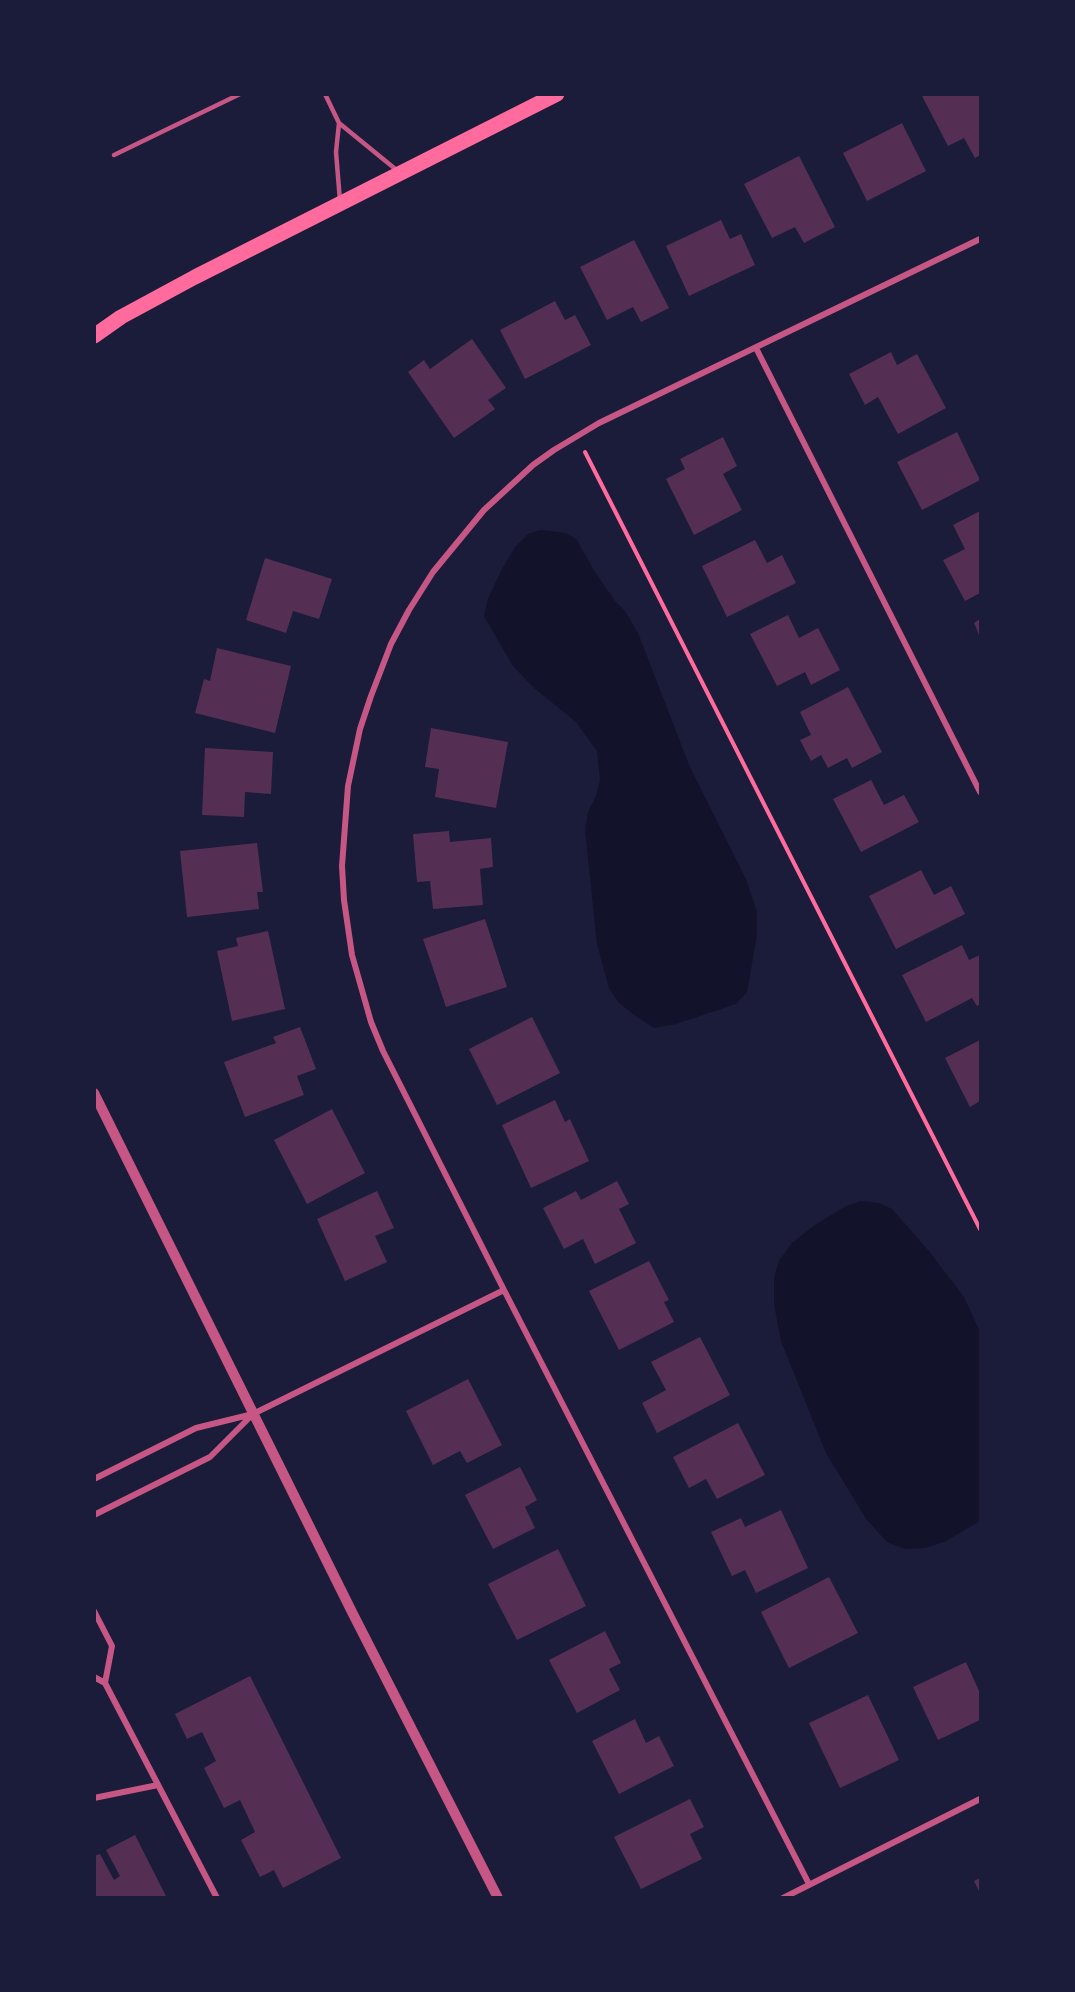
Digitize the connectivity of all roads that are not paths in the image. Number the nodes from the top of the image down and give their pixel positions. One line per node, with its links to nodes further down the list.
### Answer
1 (240, 94): 5 (lane)
2 (325, 94): 4 (lane)
3 (556, 95): 6 (main road)
4 (339, 123): 6 (lane); 7 (lane)
5 (114, 155)
6 (402, 173): 7 (main road)
7 (340, 204): 9 (main road)
8 (981, 239): 10 (street)
9 (94, 336)
10 (756, 348): 11 (street); 13 (street)
11 (981, 792)
12 (94, 1093): 14 (street)
13 (504, 1290): 14 (street); 23 (street)
14 (253, 1414): 15 (street); 16 (street); 25 (street)
15 (94, 1479)
16 (94, 1515)
17 (94, 1611): 19 (street)
18 (94, 1677): 19 (street)
19 (105, 1683): 20 (street)
20 (158, 1785): 21 (street); 24 (street)
21 (94, 1798)
22 (981, 1799): 23 (street)
23 (809, 1884): 26 (street)
24 (217, 1898)
25 (498, 1898)
26 (783, 1898)

